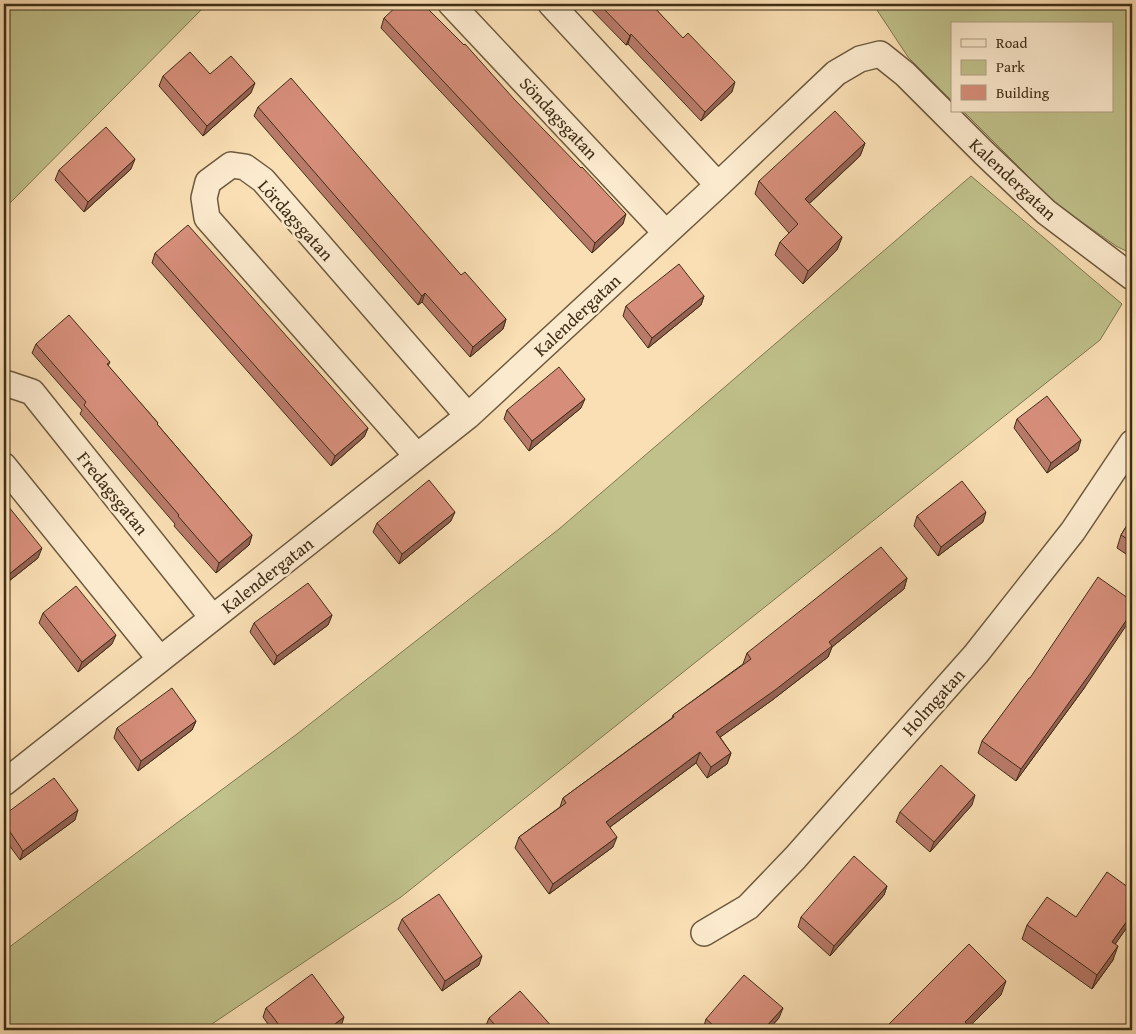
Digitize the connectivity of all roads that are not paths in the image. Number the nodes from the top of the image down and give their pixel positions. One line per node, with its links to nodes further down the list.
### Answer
1 (451, 4): 4 (street, Söndagsgatan)
2 (551, 4): 3 (street)
3 (718, 185): 4 (street, Kalendergatan); 5 (street, Kalendergatan)
4 (666, 233): 7 (street, Kalendergatan)
5 (1132, 277)
6 (4, 387): 11 (street, Fredagsgatan)
7 (468, 416): 9 (street, Kalendergatan); 9 (street, Lördagsgatan)
8 (1132, 443): 14 (street, Holmgatan)
9 (417, 456): 11 (street, Kalendergatan)
10 (4, 466): 12 (street)
11 (212, 618): 12 (street, Kalendergatan)
12 (160, 660): 13 (street, Kalendergatan)
13 (4, 783)
14 (704, 933)

